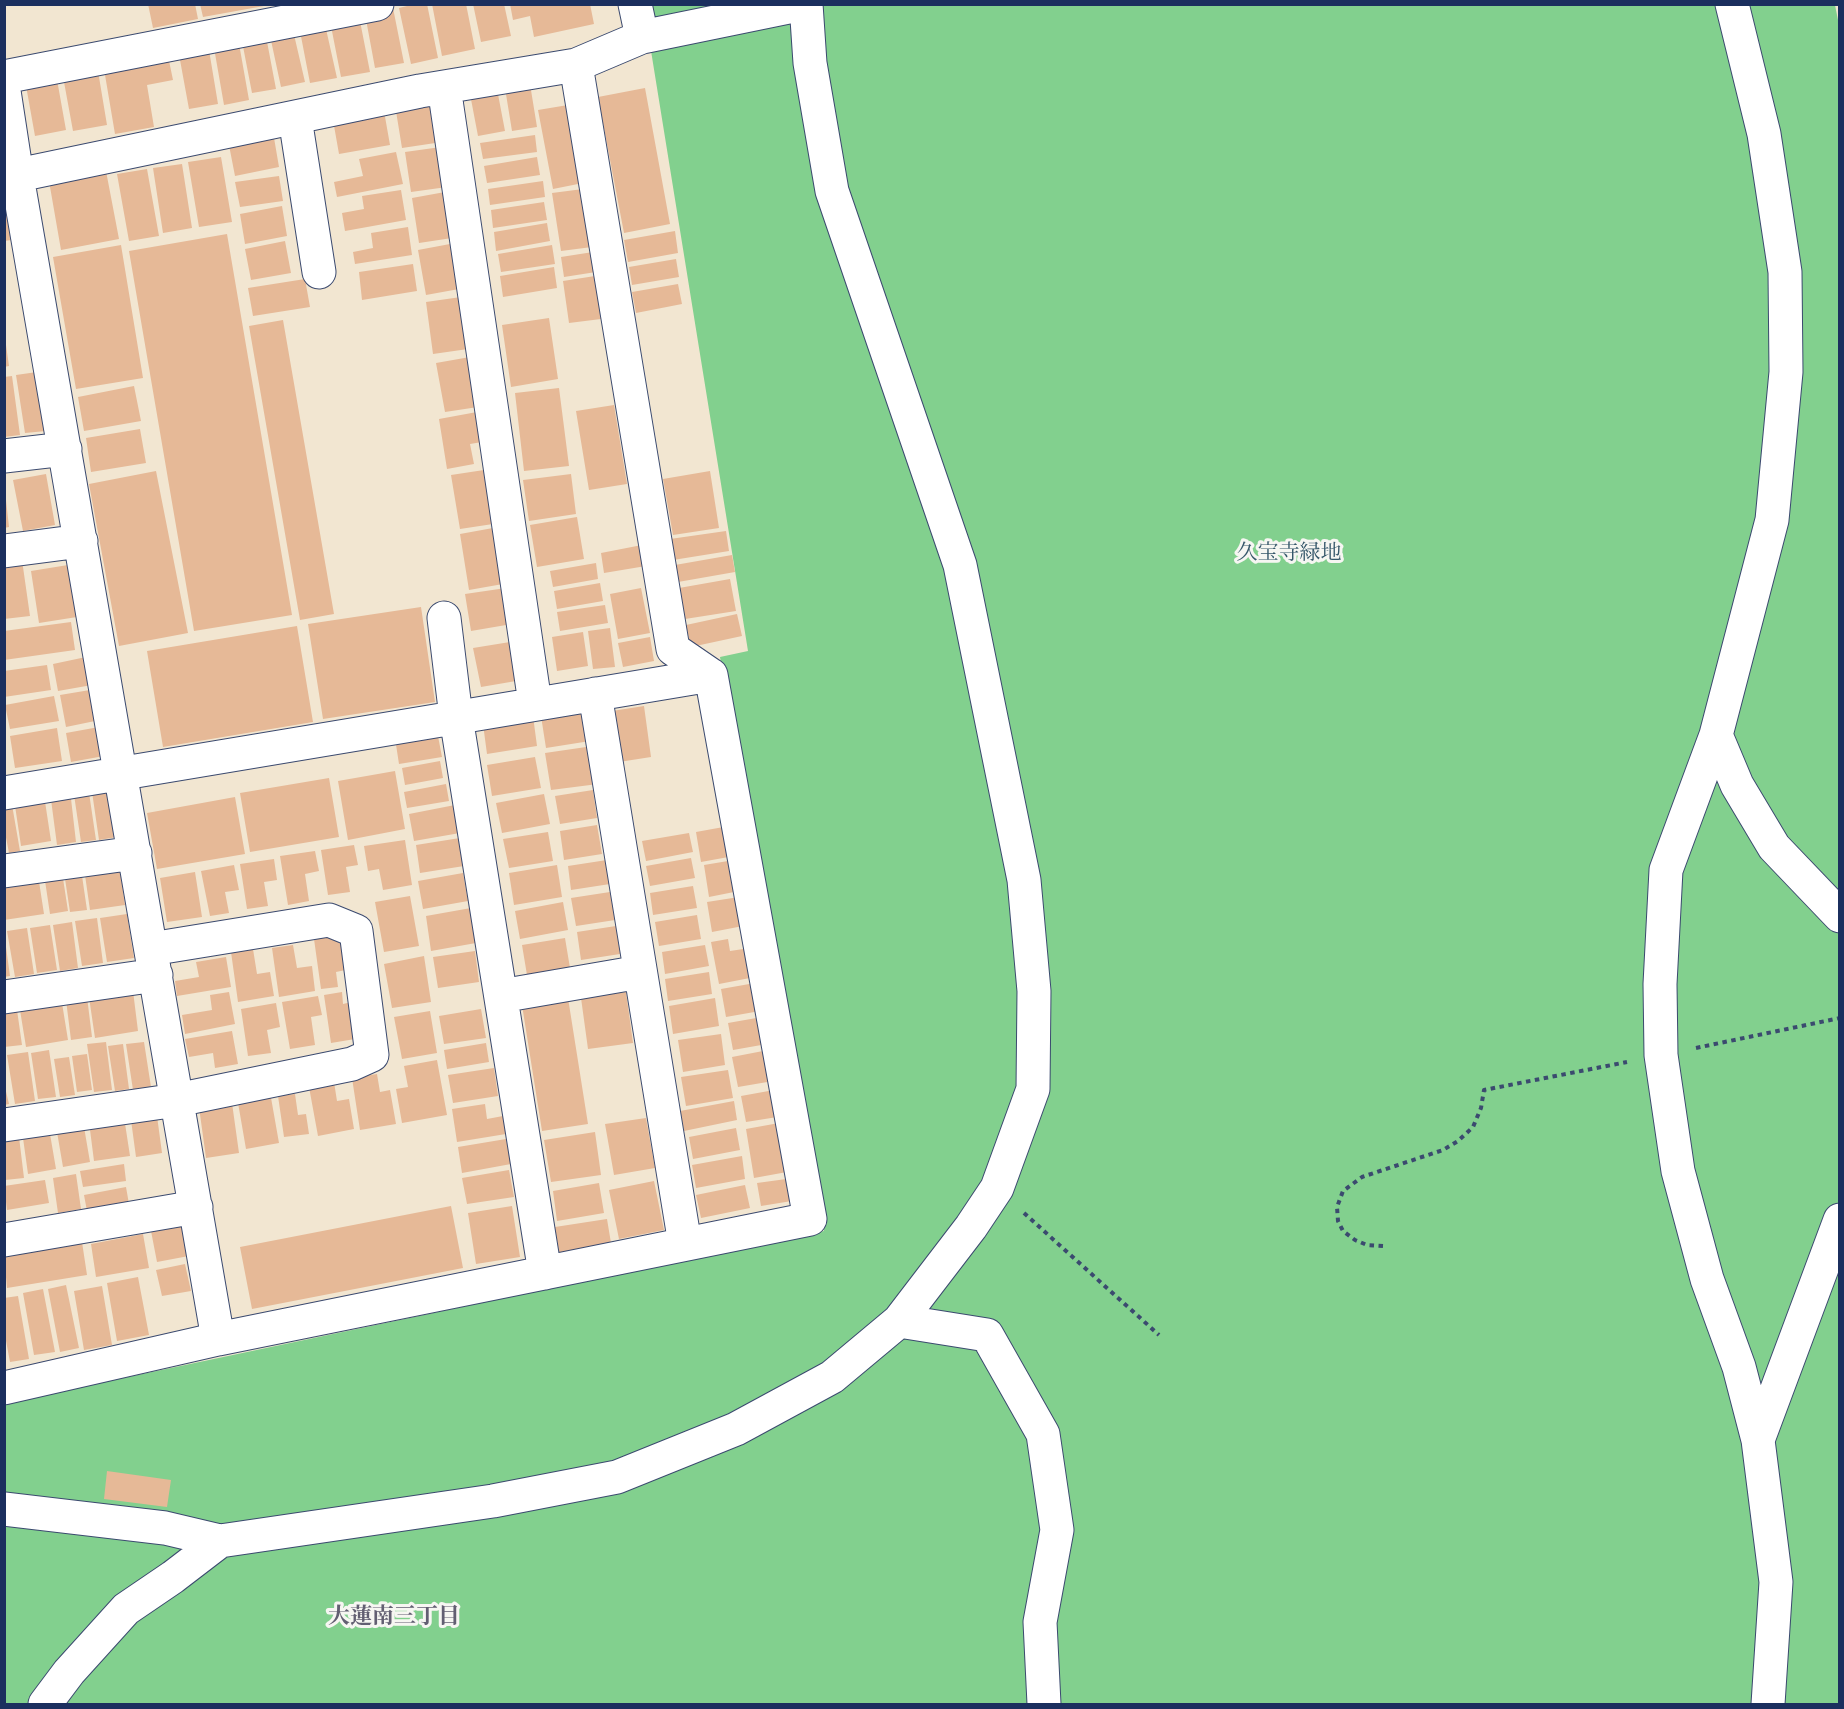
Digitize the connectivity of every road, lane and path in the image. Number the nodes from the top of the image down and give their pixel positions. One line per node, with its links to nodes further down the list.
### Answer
1 (377, 4): 5 (street)
2 (635, 4): 6 (street)
3 (804, 4): 6 (street); 37 (street)
4 (1732, 4): 23 (street)
5 (336, 8): 8 (street)
6 (642, 37): 7 (street)
7 (576, 65): 9 (street); 19 (street)
8 (4, 77)
9 (444, 87): 11 (street); 21 (street)
10 (4, 91): 12 (street)
11 (294, 118): 12 (street); 13 (street)
12 (11, 177): 14 (street)
13 (319, 272)
14 (65, 449): 15 (street); 16 (street)
15 (4, 456)
16 (81, 541): 17 (street); 24 (street)
17 (4, 550)
18 (444, 618): 22 (street)
19 (711, 675): 20 (street); 41 (street)
20 (595, 694): 21 (street); 30 (street)
21 (535, 703): 22 (street)
22 (456, 717): 24 (street); 31 (street)
23 (1716, 735): 28 (street); 34 (street)
24 (121, 772): 25 (street); 26 (street)
25 (6, 785)
26 (135, 853): 27 (street); 29 (street)
27 (4, 871)
28 (1839, 916)
29 (153, 962): 32 (street); 35 (street); 35 (street)
30 (640, 972): 31 (street); 41 (street)
31 (501, 996): 43 (street)
32 (4, 997)
33 (1839, 1018): 34 (path)
34 (1661, 1055): 42 (path); 48 (street)
35 (177, 1100): 36 (street); 38 (street)
36 (4, 1125)
37 (997, 1188): 44 (street); 45 (path)
38 (196, 1207): 40 (street); 46 (street)
39 (1839, 1220): 48 (street)
40 (4, 1240)
41 (685, 1244): 43 (street)
42 (1383, 1246)
43 (545, 1273): 46 (street)
44 (899, 1321): 50 (street); 52 (street)
45 (1159, 1335)
46 (218, 1340): 47 (street)
47 (4, 1388)
48 (1758, 1440): 53 (street)
49 (4, 1509): 50 (street)
50 (220, 1540): 51 (street)
51 (45, 1704)
52 (1044, 1704)
53 (1768, 1704)

